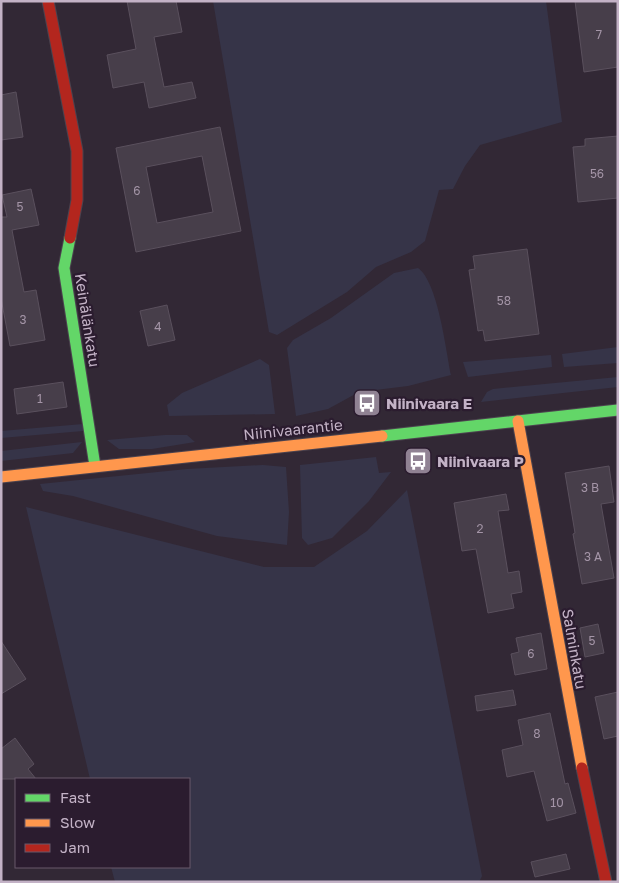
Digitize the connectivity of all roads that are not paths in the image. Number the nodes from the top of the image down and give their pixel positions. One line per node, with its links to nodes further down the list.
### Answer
1 (48, 1): 4 (street, Keinälänkatu)
2 (618, 410): 3 (street, Niinivaarantie)
3 (518, 421): 4 (street, Niinivaarantie); 6 (street, Salminkatu)
4 (95, 466): 5 (street, Niinivaarantie)
5 (1, 476)
6 (606, 882)

